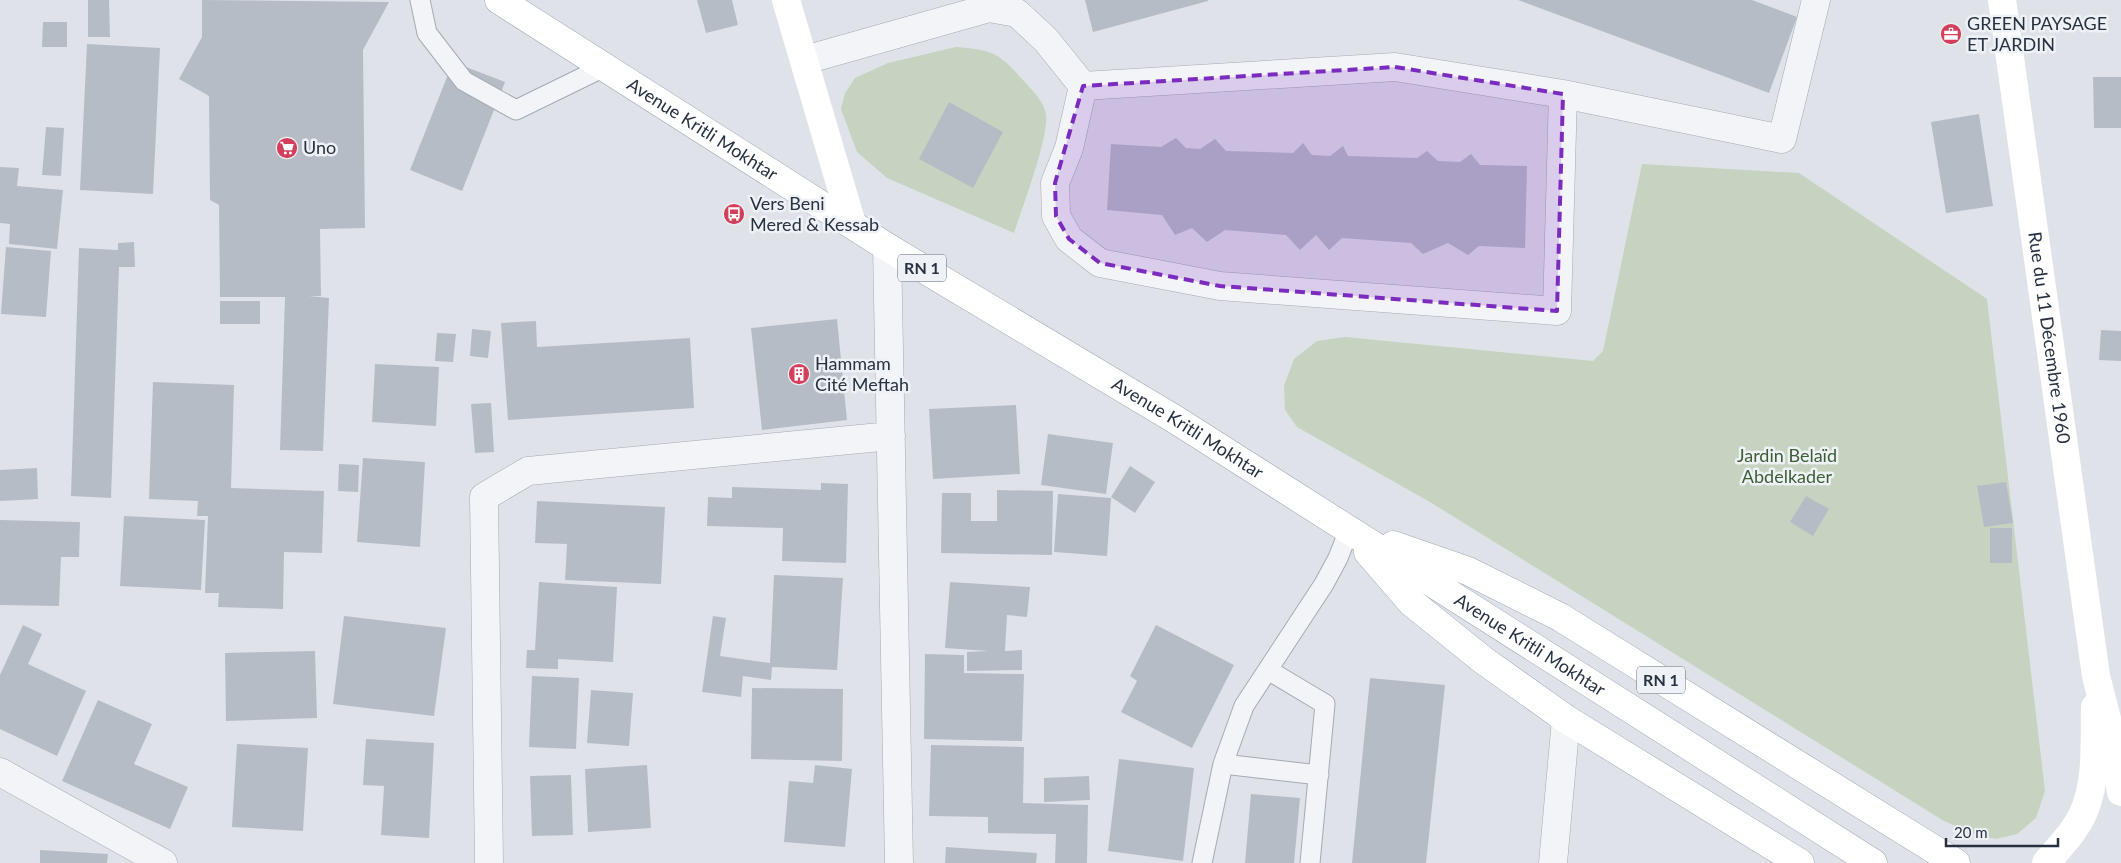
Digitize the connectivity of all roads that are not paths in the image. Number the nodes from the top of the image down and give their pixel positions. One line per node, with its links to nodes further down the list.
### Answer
1 (420, 0): 8 (lane)
2 (499, 0): 8 (main road, Avenue Kritli Mokhtar / RN 1)
3 (786, 0): 7 (main road)
4 (1816, 0): 10 (street)
5 (2002, 0): 16 (main road, Rue du 11 Décembre 1960)
6 (991, 4): 7 (street); 9 (street)
7 (805, 60): 11 (main road)
8 (604, 67): 11 (main road, Avenue Kritli Mokhtar / RN 1)
9 (1083, 86): 10 (street); 10 (street)
10 (1563, 94)
11 (852, 224): 12 (main road, Avenue Kritli Mokhtar / RN 1)
12 (887, 247): 13 (street); 14 (main road, Avenue Kritli Mokhtar / RN 1)
13 (892, 436): 23 (street); 24 (street)
14 (1349, 530): 15 (lane); 17 (main road, RN 1); 29 (main road, Avenue Kritli Mokhtar / RN 1); 30 (main road, RN 1)
15 (1268, 670): 18 (lane); 20 (lane)
16 (2096, 676): 21 (main road, Rue du 11 Décembre 1960); 31 (main road, Rue du 11 Décembre 1960)
17 (1566, 719): 27 (street); 28 (main road, RN 1)
18 (1223, 764): 20 (lane); 25 (lane)
19 (0, 772): 22 (street)
20 (1318, 775): 26 (lane)
21 (2121, 792)
22 (163, 863)
23 (489, 863)
24 (899, 863)
25 (1202, 863)
26 (1310, 863)
27 (1553, 863)
28 (1800, 863)
29 (1873, 863)
30 (1956, 863)
31 (2046, 863)

